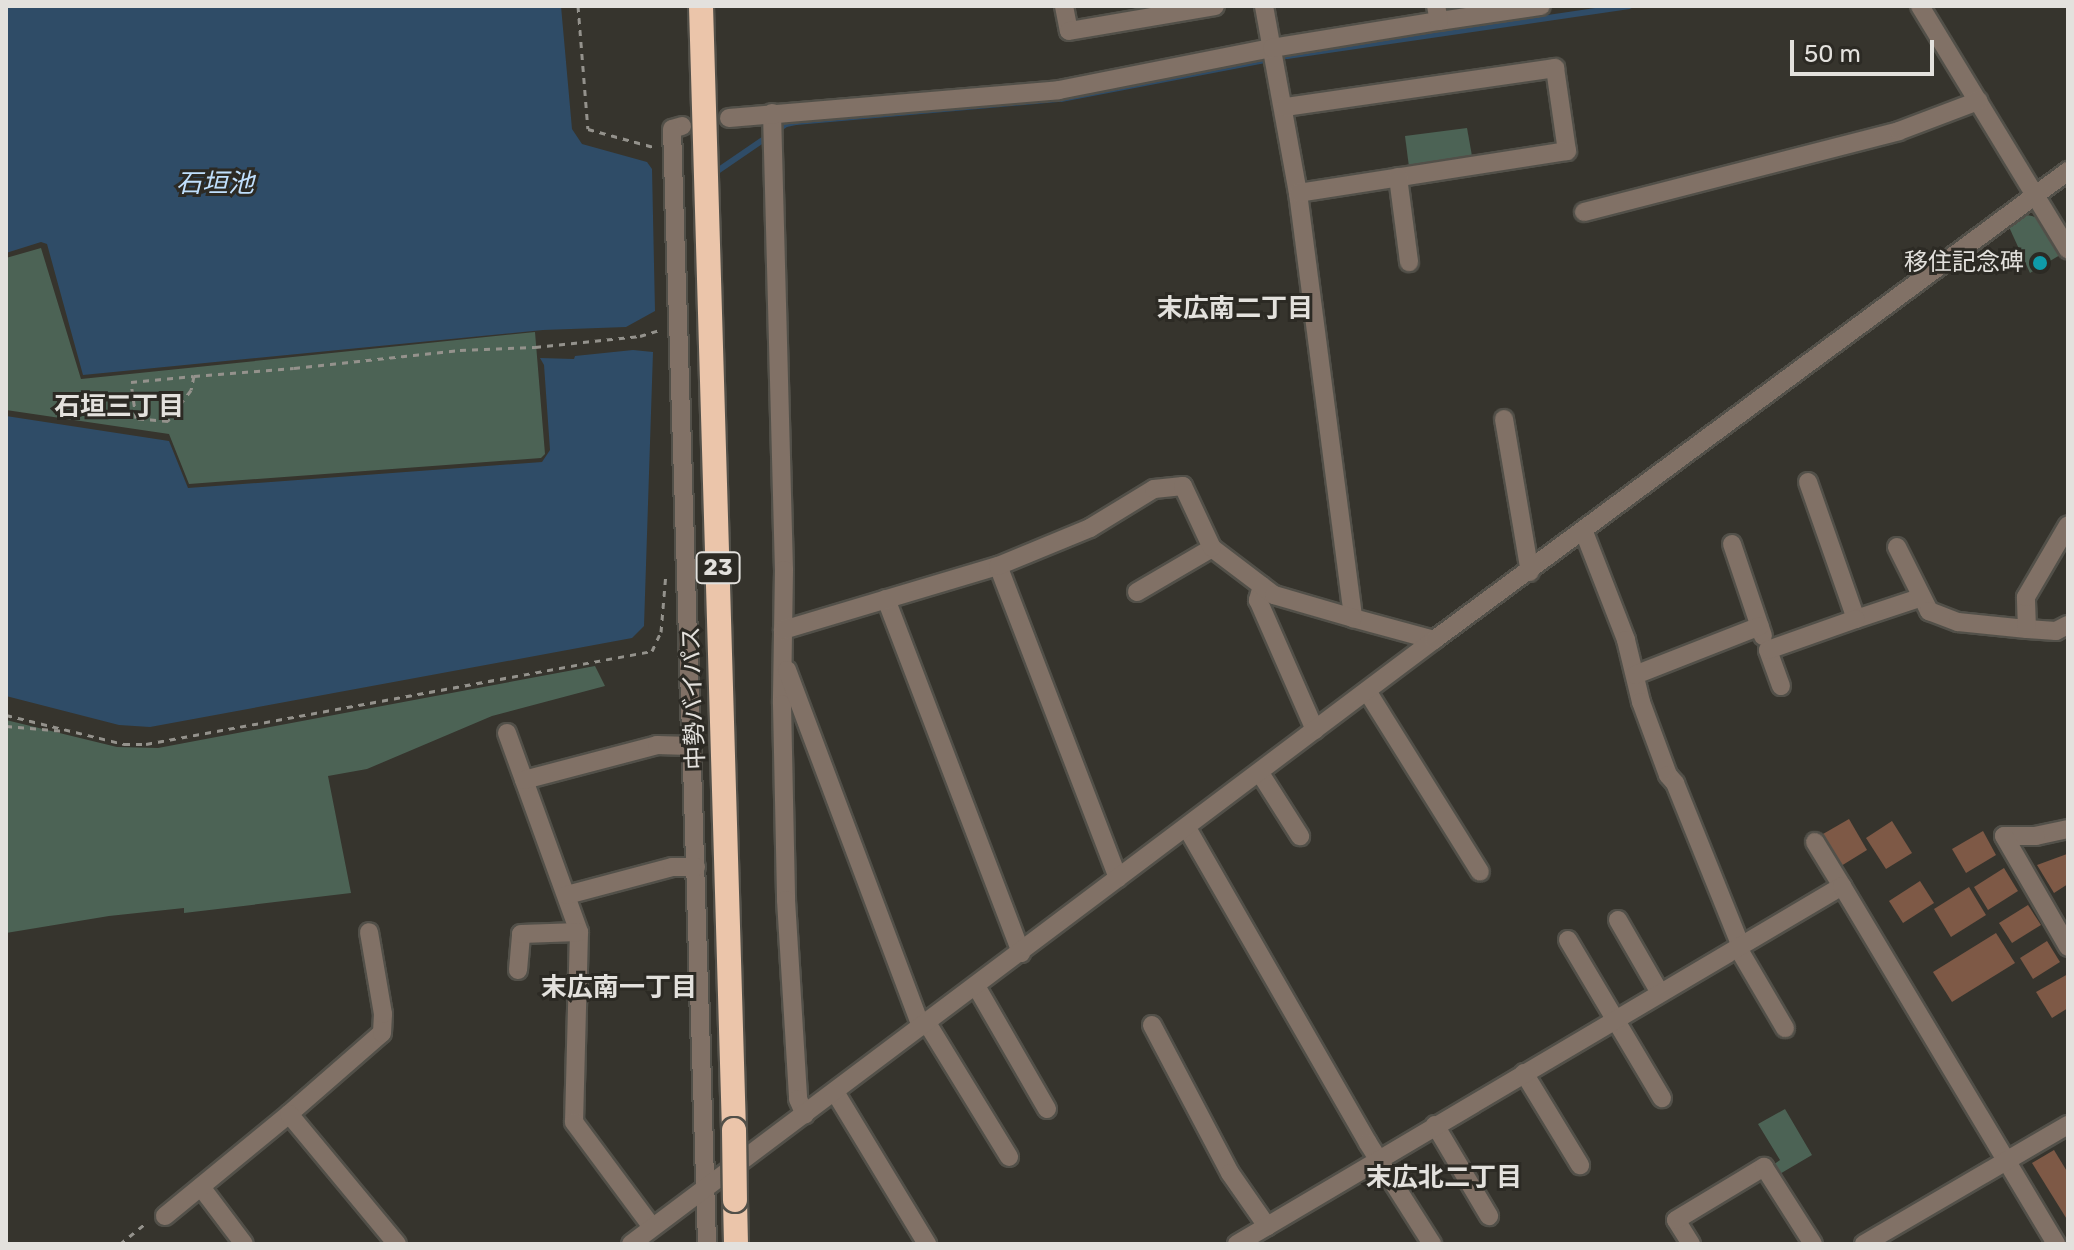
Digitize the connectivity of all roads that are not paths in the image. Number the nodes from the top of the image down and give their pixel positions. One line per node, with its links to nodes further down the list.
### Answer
1 (701, 6): 96 (highway, 中勢バイパス / 23, bridge)
2 (1064, 6): 3 (street)
3 (1215, 6)
4 (1264, 6): 8 (street)
5 (1541, 6): 7 (street)
6 (1920, 6): 9 (street)
7 (1438, 14): 8 (street)
8 (1274, 57): 10 (street); 11 (street)
9 (1978, 101): 17 (street); 18 (street)
10 (1285, 107): 15 (street); 16 (street)
11 (772, 113): 12 (street); 39 (street)
12 (729, 118)
13 (682, 126): 48 (street)
14 (2068, 171): 17 (street)
15 (1398, 177): 16 (street); 20 (street)
16 (1298, 193): 34 (street)
17 (2036, 195): 19 (street); 24 (street)
18 (1584, 212)
19 (2068, 249)
20 (1409, 262)
21 (1504, 419): 29 (street)
22 (1808, 482): 35 (street)
23 (2068, 525): 38 (street)
24 (1584, 532): 29 (street); 43 (street)
25 (1732, 544): 37 (street)
26 (1897, 547): 32 (street)
27 (1212, 548): 28 (street); 30 (street); 31 (street)
28 (998, 566): 33 (street); 57 (street)
29 (1530, 572): 40 (street)
30 (1262, 586): 34 (street); 46 (street)
31 (1137, 592)
32 (1919, 598): 35 (street); 38 (street)
33 (886, 599): 39 (street); 66 (street)
34 (1353, 618): 40 (street)
35 (1856, 619): 41 (street)
36 (2068, 625): 38 (street)
37 (1760, 626): 41 (street); 43 (street)
38 (2027, 629)
39 (783, 630): 42 (street)
40 (1434, 640): 45 (street)
41 (1768, 650): 44 (street)
42 (783, 660): 71 (street); 79 (street)
43 (1635, 675): 64 (street)
44 (1781, 686)
45 (1367, 691): 46 (street); 56 (street)
46 (1315, 730): 49 (street)
47 (507, 733): 50 (street)
48 (689, 746): 50 (street); 55 (street)
49 (1260, 773): 51 (street); 53 (street)
50 (524, 780): 59 (street)
51 (1187, 828): 57 (street); 83 (street)
52 (2068, 829): 65 (street)
53 (1300, 836)
54 (1815, 842): 58 (street)
55 (696, 867): 59 (street); 87 (street)
56 (1480, 872)
57 (1118, 878): 66 (street)
58 (1842, 886): 64 (street); 84 (street)
59 (567, 895): 62 (street)
60 (1618, 920): 69 (street)
61 (369, 932): 78 (street)
62 (579, 932): 67 (street); 91 (street)
63 (1568, 940): 70 (street)
64 (1739, 947): 69 (street); 73 (street)
65 (2068, 947)
66 (1021, 953): 68 (street)
67 (518, 970)
68 (976, 986): 71 (street); 77 (street)
69 (1660, 993): 70 (street)
70 (1614, 1021): 74 (street); 76 (street)
71 (924, 1025): 75 (street); 82 (street)
72 (1152, 1025): 90 (street)
73 (1785, 1028)
74 (1524, 1073): 80 (street); 85 (street)
75 (835, 1092): 79 (street); 97 (street)
76 (1662, 1098)
77 (1047, 1109)
78 (289, 1114): 86 (street); 93 (street)
79 (805, 1115): 87 (street)
80 (1435, 1125): 83 (street); 89 (street)
81 (2068, 1125): 84 (street)
82 (1009, 1157)
83 (1380, 1157): 90 (street); 99 (street)
84 (2006, 1161): 102 (street); 103 (street)
85 (1580, 1165)
86 (201, 1187): 88 (street); 92 (street)
87 (705, 1188): 91 (street); 95 (street)
88 (165, 1216)
89 (1489, 1216)
90 (1267, 1226): 98 (street)
91 (652, 1227): 94 (street)
92 (244, 1244)
93 (397, 1244)
94 (631, 1244)
95 (707, 1244)
96 (736, 1244)
97 (927, 1244)
98 (1237, 1244)
99 (1432, 1244)
100 (1691, 1244): 101 (street)
101 (1813, 1244)
102 (1864, 1244)
103 (2056, 1244)

